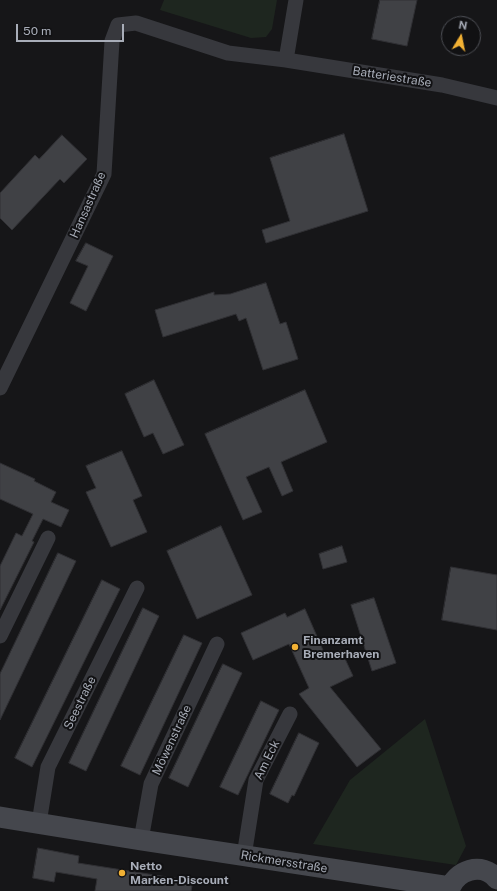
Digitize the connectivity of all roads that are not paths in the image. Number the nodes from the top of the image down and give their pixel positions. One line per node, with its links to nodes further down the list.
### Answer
1 (296, 0): 3 (street)
2 (136, 24): 3 (street, Batteriestraße); 5 (street, Hansastraße)
3 (286, 60): 4 (street, Batteriestraße)
4 (497, 98)
5 (0, 388)
6 (48, 538): 8 (street)
7 (137, 588): 12 (street, Seestraße)
8 (0, 636)
9 (216, 644): 13 (street, Möwenstraße)
10 (290, 714): 14 (street, Am Eck)
11 (0, 817): 12 (main road, Rickmersstraße)
12 (39, 823): 13 (main road, Rickmersstraße)
13 (141, 840): 14 (main road, Rickmersstraße)
14 (244, 856): 16 (main road, Rickmersstraße)
15 (497, 879): 16 (main road, Rickmersstraße)
16 (450, 889)

